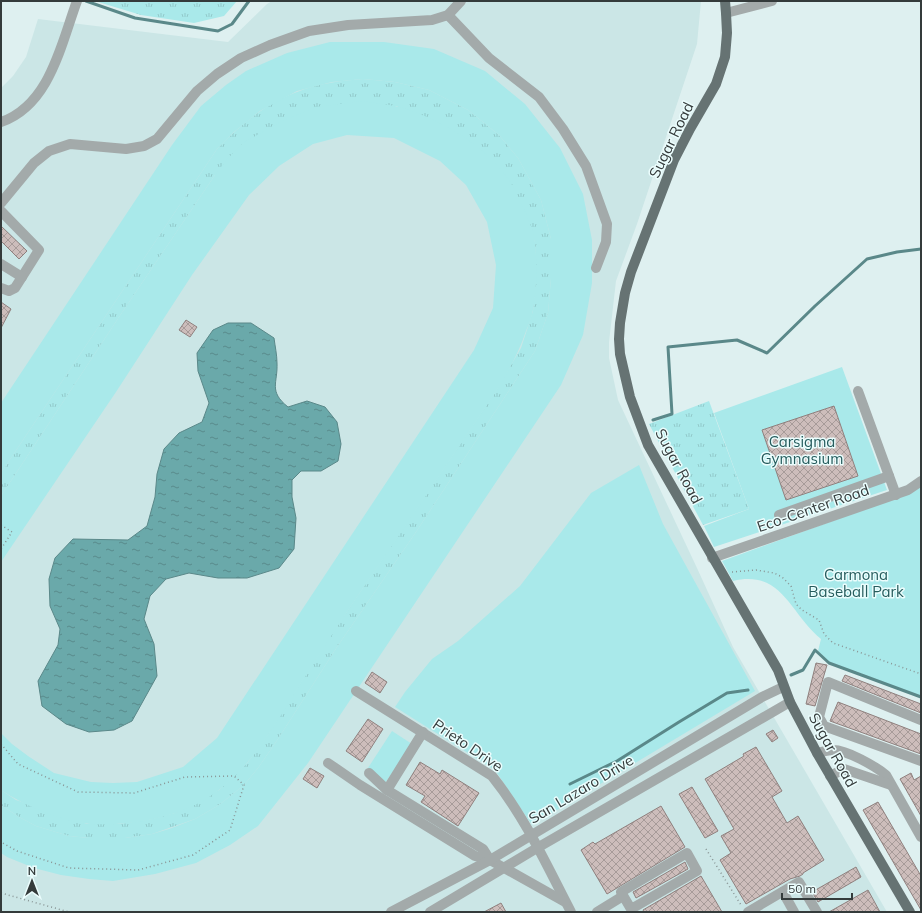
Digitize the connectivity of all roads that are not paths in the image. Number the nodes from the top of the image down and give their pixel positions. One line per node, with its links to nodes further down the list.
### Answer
1 (77, 1): 7 (street)
2 (461, 1): 6 (street)
3 (725, 1): 5 (main road, Sugar Road)
4 (772, 1): 5 (street)
5 (726, 13): 19 (main road, Sugar Road)
6 (448, 15): 8 (street); 11 (street)
7 (1, 122)
8 (1, 203)
9 (1, 211): 12 (street)
10 (1, 264): 12 (street)
11 (596, 268)
12 (22, 277): 13 (street)
13 (1, 288)
14 (858, 391): 15 (street)
15 (889, 476): 17 (street); 18 (street)
16 (921, 480): 17 (street, Eco-Center Road)
17 (896, 495): 19 (street, Eco-Center Road)
18 (778, 515)
19 (712, 558): 20 (main road, Sugar Road)
20 (783, 687): 22 (main road, Sugar Road); 34 (street, San Lazaro Drive)
21 (356, 691): 24 (street, Prieto Drive)
22 (790, 702): 25 (main road, Sugar Road); 36 (street, San Lazaro Drive)
23 (921, 720): 26 (street)
24 (423, 732): 33 (street); 34 (street, Prieto Drive)
25 (817, 753): 28 (street); 30 (main road, Sugar Road)
26 (921, 761)
27 (328, 763): 37 (street)
28 (868, 764): 31 (street); 32 (street)
29 (369, 774): 33 (street)
30 (830, 776): 31 (street); 49 (main road, Sugar Road)
31 (863, 776): 32 (street)
32 (891, 785): 35 (street)
33 (386, 790): 37 (street)
34 (531, 836): 36 (street, Prieto Drive); 37 (street, San Lazaro Drive)
35 (921, 837)
36 (537, 848): 38 (street, San Lazaro Drive); 41 (street, Prieto Drive)
37 (490, 860): 38 (street); 43 (street, San Lazaro Drive)
38 (504, 868): 41 (street); 44 (street, San Lazaro Drive)
39 (783, 892): 42 (street); 47 (street); 48 (street)
40 (623, 896): 40 (street); 46 (street)
41 (566, 903): 45 (street, Prieto Drive)
42 (745, 909)
43 (391, 912)
44 (430, 912)
45 (571, 912)
46 (597, 912)
47 (794, 912)
48 (817, 912)
49 (910, 912)

